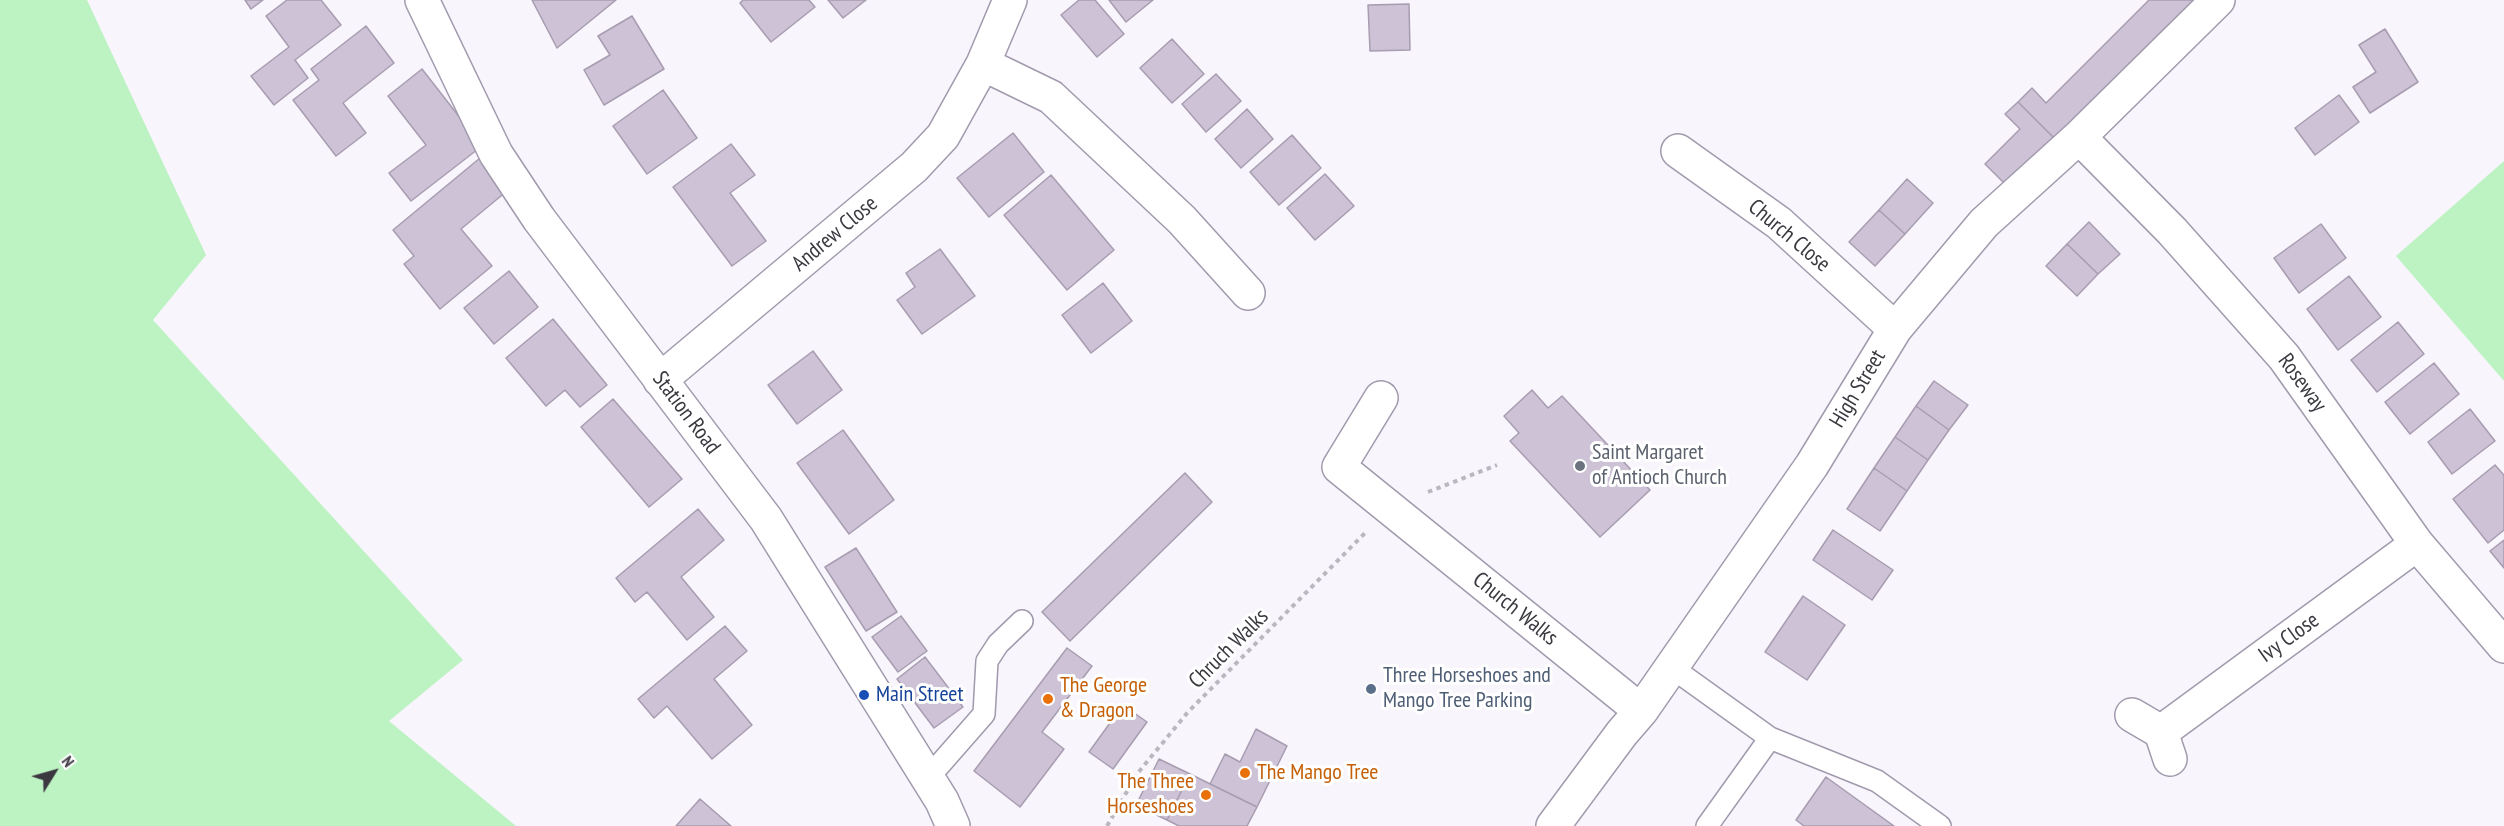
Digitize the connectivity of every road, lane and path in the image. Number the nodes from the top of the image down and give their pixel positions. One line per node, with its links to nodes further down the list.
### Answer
1 (422, 0): 9 (street, Station Road)
2 (1010, 0): 4 (street, Andrew Close)
3 (2218, 0): 5 (street, High Street)
4 (983, 64): 7 (street); 9 (street, Andrew Close)
5 (2079, 137): 8 (street, High Street); 13 (street, Roseway)
6 (1678, 151): 8 (street, Church Close)
7 (1248, 293)
8 (1895, 329): 16 (street, High Street)
9 (660, 380): 20 (street, Station Road)
10 (1381, 398): 12 (street, Church Walks)
11 (1497, 465): 12 (path)
12 (1390, 507): 17 (street, Church Walks); 22 (path, Chruch Walks)
13 (2417, 544): 15 (street, Roseway); 18 (street, Ivy Close)
14 (1022, 621): 20 (lane)
15 (2504, 646)
16 (1671, 667): 17 (street, High Street); 19 (lane)
17 (1641, 711): 23 (street, High Street)
18 (2132, 715)
19 (1770, 738): 24 (lane); 25 (lane)
20 (928, 778): 21 (street, Station Road)
21 (953, 826)
22 (1107, 826)
23 (1552, 826)
24 (1707, 826)
25 (1940, 826)

